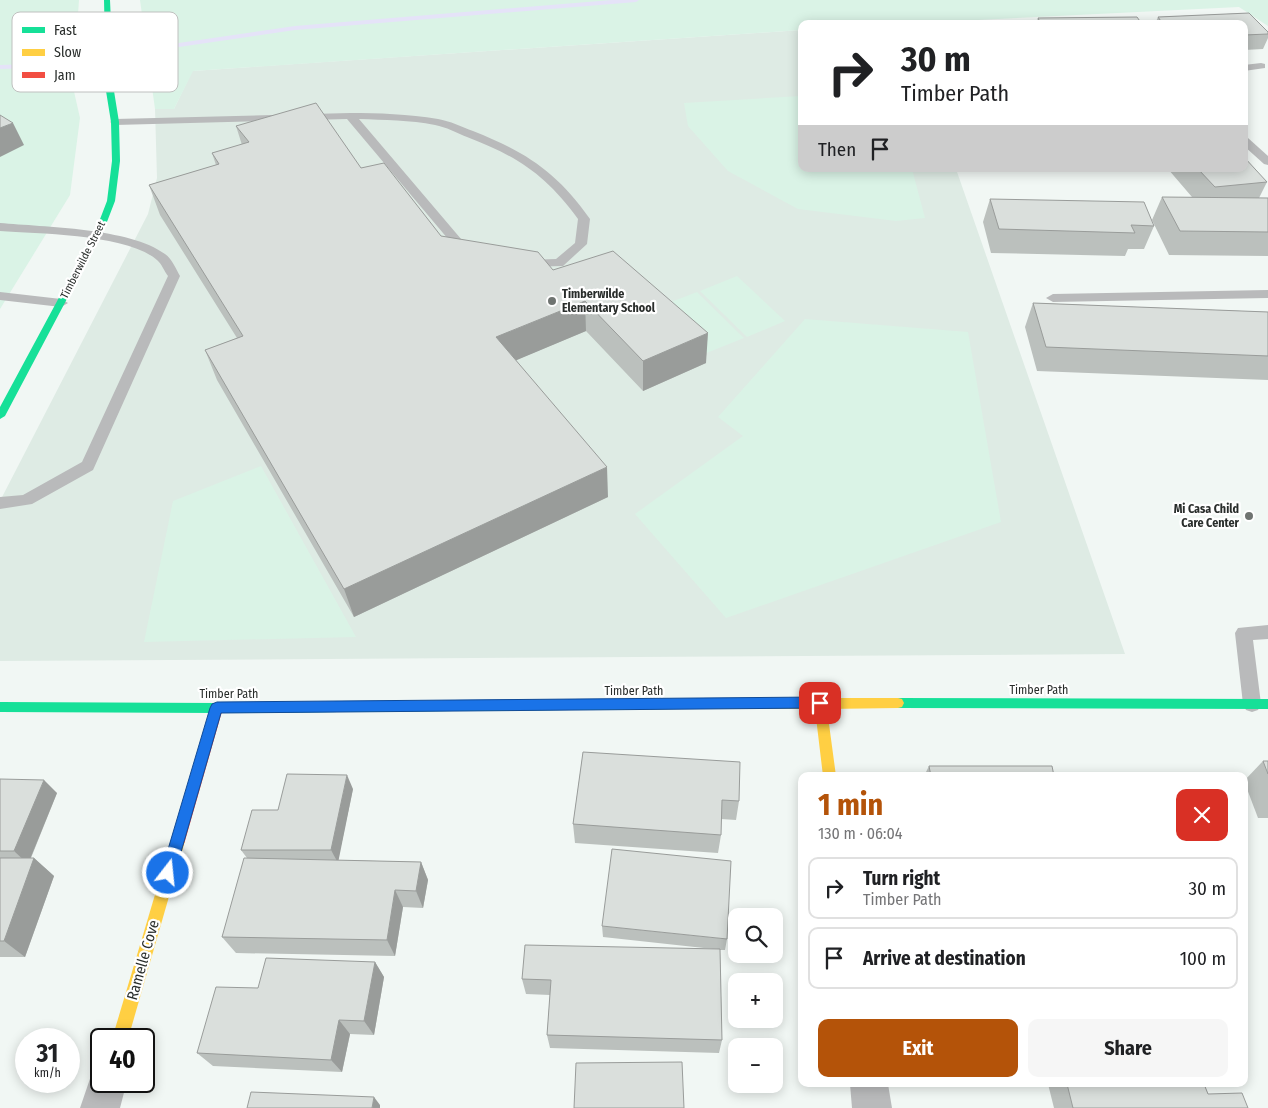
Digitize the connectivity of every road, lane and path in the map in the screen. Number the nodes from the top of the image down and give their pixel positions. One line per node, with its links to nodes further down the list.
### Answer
1 (1261, 66): 2 (lane)
2 (1248, 68)
3 (110, 92): 5 (street, Timberwilde Street)
4 (350, 116): 5 (lane); 6 (lane); 11 (lane)
5 (115, 122): 10 (street, Timberwilde Street)
6 (439, 122): 12 (lane)
7 (1248, 144): 8 (lane)
8 (1268, 162)
9 (0, 227): 10 (lane)
10 (97, 236): 16 (street, Timberwilde Street); 18 (lane)
11 (481, 256)
12 (516, 265)
13 (1268, 294): 15 (lane)
14 (0, 296): 16 (lane)
15 (1053, 298)
16 (61, 303): 17 (street, Timberwilde Street)
17 (0, 416)
18 (0, 503)
19 (1268, 632): 21 (lane)
20 (820, 703): 21 (street, Timber Path); 23 (street, Timber Path); 24 (street)
21 (1260, 704)
22 (0, 707): 23 (street, Timber Path)
23 (217, 708): 25 (street, Ramelle Cove)
24 (829, 772)
25 (123, 1028)
26 (869, 1087): 29 (street)
27 (104, 1093): 28 (street)
28 (100, 1108)
29 (872, 1108)

